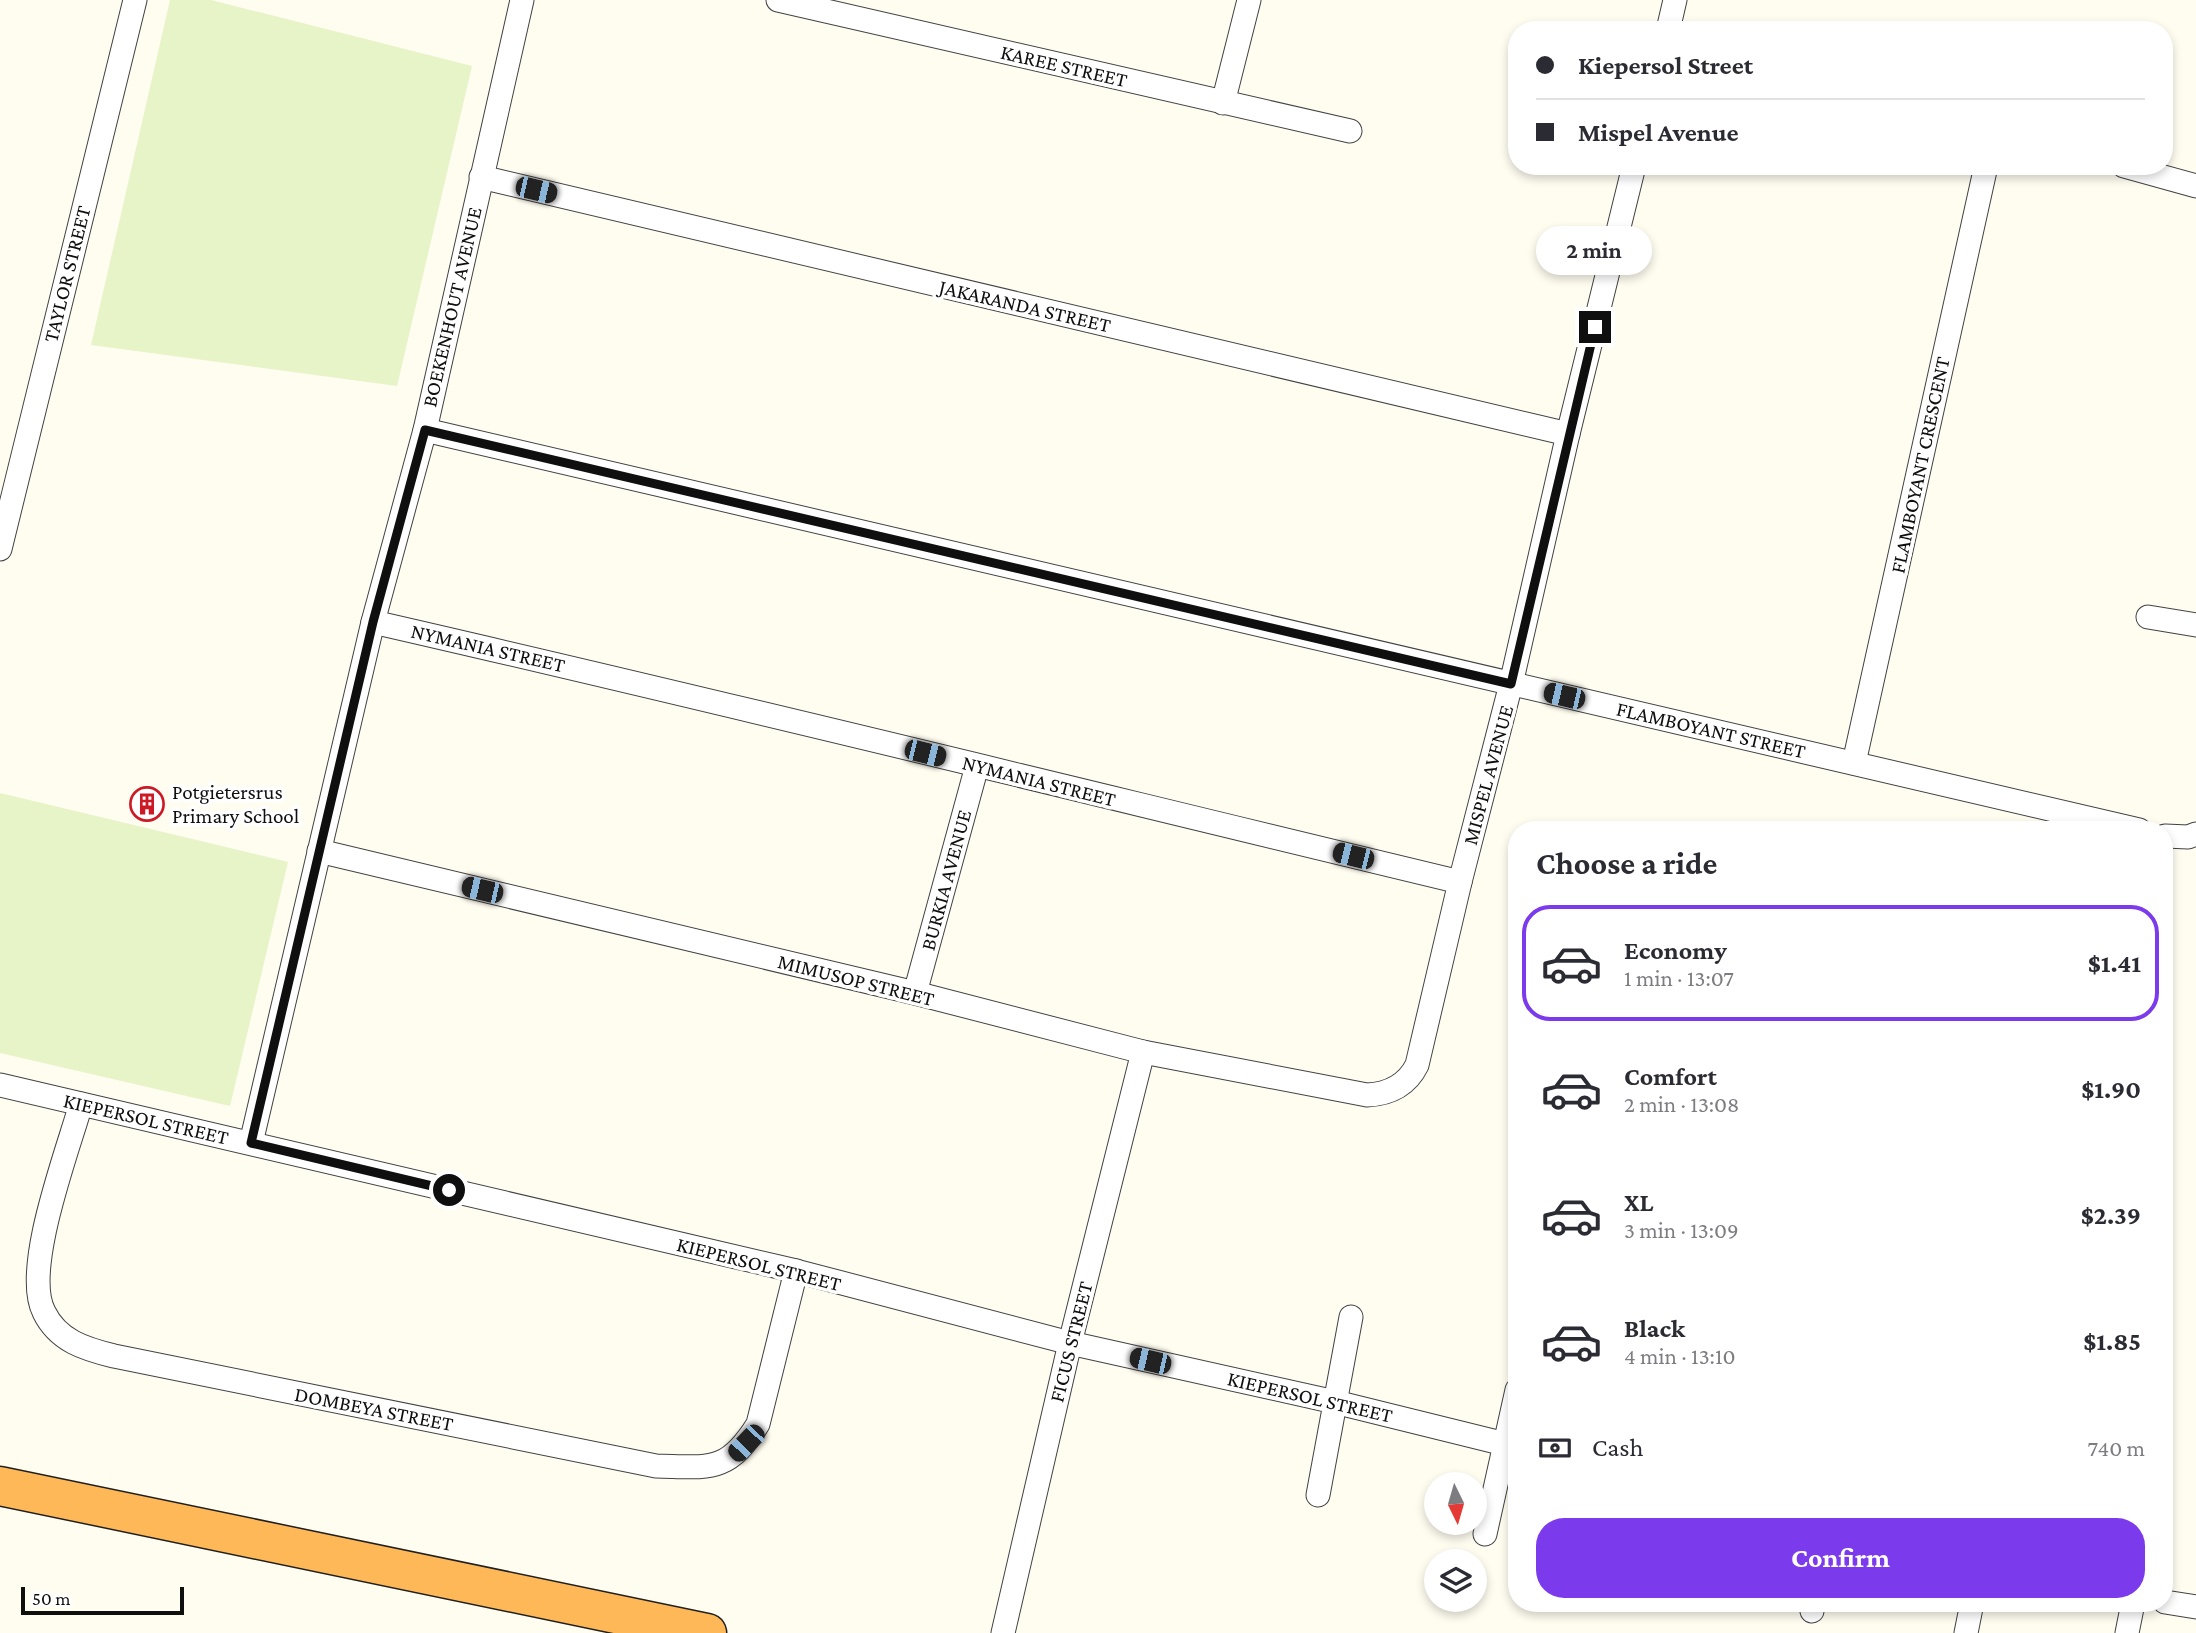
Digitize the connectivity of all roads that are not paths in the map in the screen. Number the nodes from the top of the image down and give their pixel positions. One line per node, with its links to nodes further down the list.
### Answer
1 (135, 0): 16 (street, TAYLOR STREET)
2 (522, 0): 12 (street, BOEKENHOUT AVENUE)
3 (778, 0): 7 (street, KAREE STREET)
4 (1249, 0): 7 (street)
5 (1675, 0): 6 (street)
6 (1670, 21)
7 (1223, 103): 8 (street, KAREE STREET)
8 (1350, 131)
9 (1632, 175): 15 (street, MISPEL AVENUE)
10 (1984, 175): 22 (street, FLAMBOYANT CRESCENT)
11 (2156, 175): 13 (street)
12 (481, 177): 14 (street, BOEKENHOUT AVENUE); 15 (street, JAKARANDA STREET)
13 (2196, 186)
14 (425, 430): 19 (street, BOEKENHOUT AVENUE); 21 (street, FLAMBOYANT STREET)
15 (1568, 434): 21 (street, MISPEL AVENUE)
16 (10, 465): 17 (street, TAYLOR STREET)
17 (0, 549)
18 (2148, 617): 20 (street)
19 (373, 622): 23 (street, NYMANIA STREET); 27 (street, BOEKENHOUT AVENUE)
20 (2196, 625)
21 (1511, 684): 22 (street, FLAMBOYANT STREET); 28 (street, MISPEL AVENUE)
22 (1854, 763): 24 (street, FLAMBOYANT STREET)
23 (976, 766): 28 (street, NYMANIA STREET); 29 (street, BURKIA AVENUE)
24 (2101, 821)
25 (2196, 834): 26 (street)
26 (2173, 836)
27 (319, 851): 29 (street, MIMUSOP STREET); 34 (street, BOEKENHOUT AVENUE)
28 (1460, 882): 32 (street, MISPEL AVENUE)
29 (915, 993): 30 (street, MIMUSOP STREET)
30 (1143, 1052): 32 (street, MIMUSOP STREET); 37 (street, FICUS STREET)
31 (0, 1085): 33 (street, KIEPERSOL STREET)
32 (1394, 1089)
33 (81, 1104): 34 (street, KIEPERSOL STREET); 35 (street, DOMBEYA STREET)
34 (251, 1143): 35 (street, KIEPERSOL STREET)
35 (796, 1271): 37 (street, KIEPERSOL STREET)
36 (1351, 1317): 38 (street)
37 (1070, 1343): 38 (street, KIEPERSOL STREET); 49 (street, FICUS STREET)
38 (1335, 1402): 39 (street, KIEPERSOL STREET); 42 (street)
39 (1508, 1444)
40 (1508, 1455): 43 (street)
41 (0, 1486): 48 (highway)
42 (1318, 1495)
43 (1488, 1524)
44 (2173, 1603): 45 (street)
45 (2196, 1607)
46 (1970, 1612): 50 (street)
47 (2131, 1612): 51 (street)
48 (707, 1633)
49 (1003, 1633)
50 (1966, 1633)
51 (2127, 1633)

